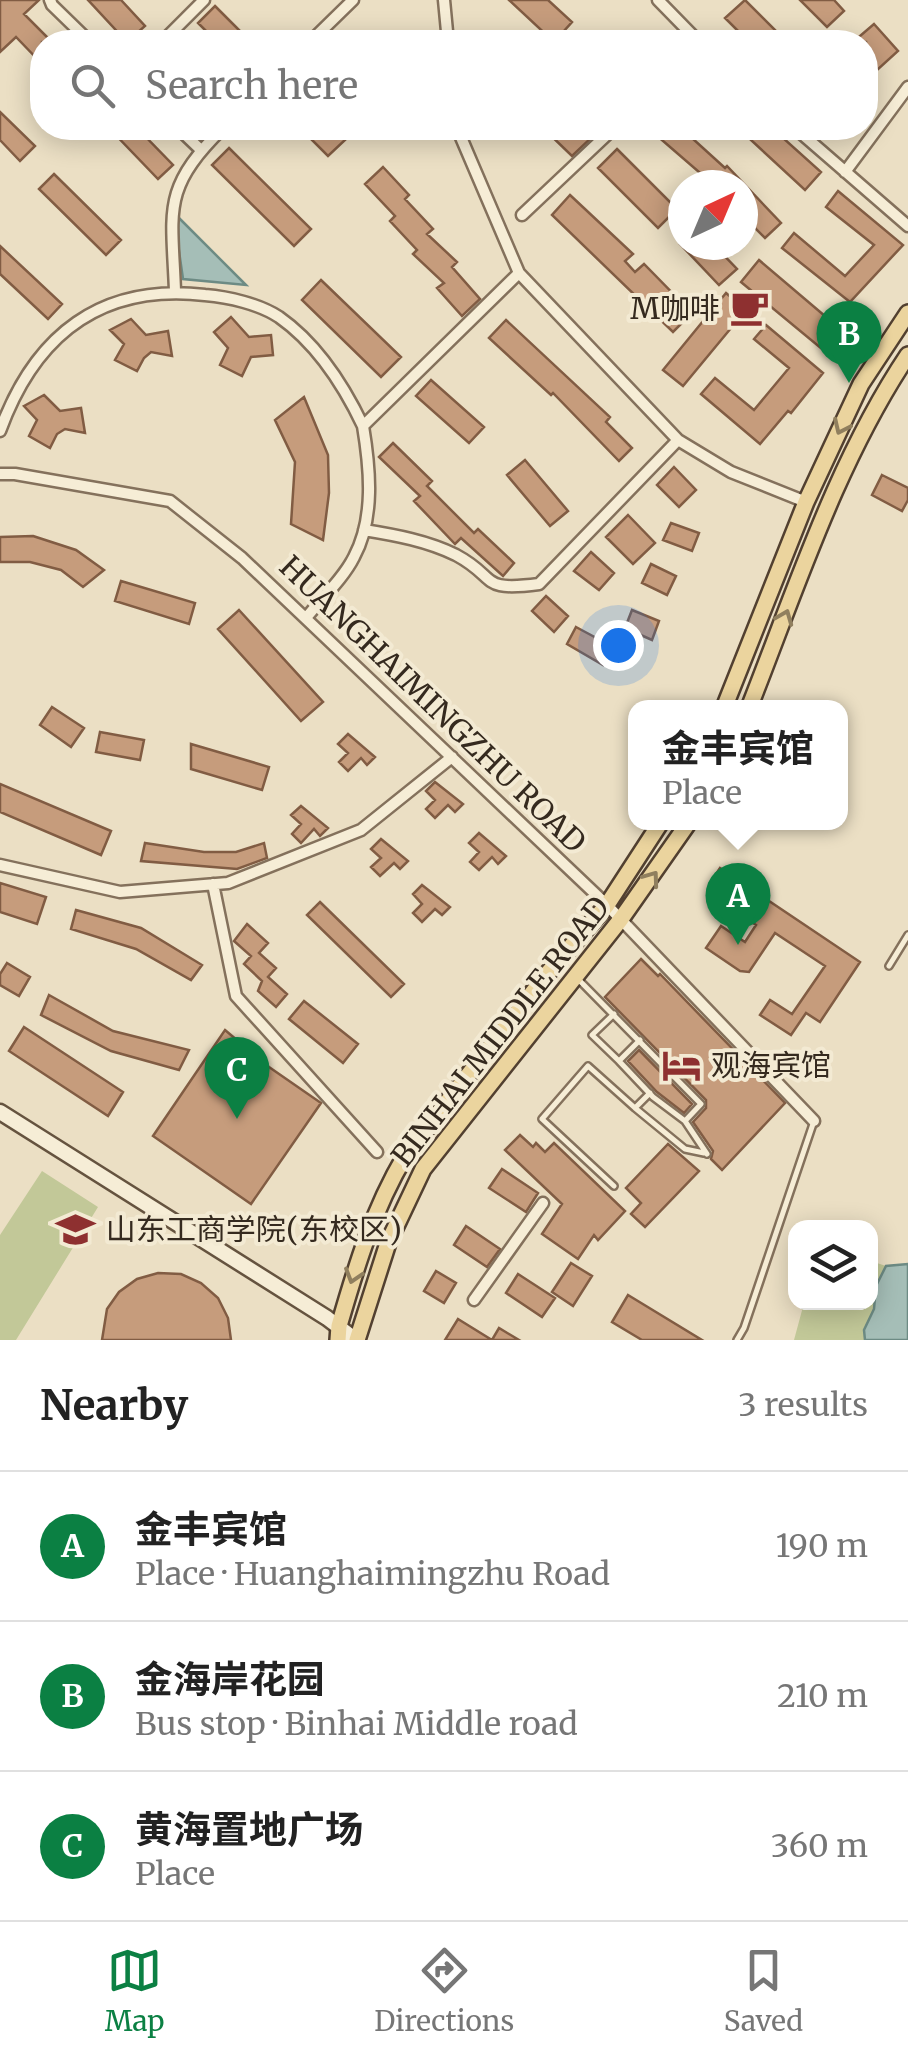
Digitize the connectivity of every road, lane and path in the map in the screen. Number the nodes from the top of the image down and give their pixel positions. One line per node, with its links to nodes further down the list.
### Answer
1 (50, 0): 6 (street)
2 (204, 0): 7 (street)
3 (353, 0): 8 (street)
4 (444, 0): 9 (street)
5 (658, 0): 10 (street)
6 (78, 30)
7 (174, 30)
8 (322, 30)
9 (447, 30)
10 (687, 30)
11 (908, 87): 12 (street)
12 (878, 128)
13 (191, 140): 19 (street)
14 (211, 140): 19 (street)
15 (462, 140): 23 (street)
16 (601, 140): 21 (street)
17 (809, 140): 20 (street)
18 (869, 140): 20 (street)
19 (201, 150): 24 (street)
20 (846, 172): 22 (street)
21 (522, 215)
22 (908, 226)
23 (519, 273): 27 (street); 29 (street)
24 (175, 291): 27 (street); 28 (street)
25 (908, 313): 31 (main road, one-way to 31)
26 (908, 354): 35 (main road, one-way to 26)
27 (363, 426): 32 (street)
28 (0, 431)
29 (678, 440): 31 (street); 32 (street)
30 (0, 474): 33 (street, HUANGHAIMINGZHU ROAD)
31 (806, 502): 34 (main road)
32 (364, 530): 33 (street)
33 (306, 618): 36 (street, HUANGHAIMINGZHU ROAD)
34 (727, 700)
35 (752, 700)
36 (452, 756): 40 (street); 41 (street, HUANGHAIMINGZHU ROAD)
37 (657, 830): 41 (main road, BINHAI MIDDLE ROAD)
38 (683, 830): 42 (main road, BINHAI MIDDLE ROAD, one-way to 38)
39 (0, 865): 40 (street)
40 (213, 884): 54 (street)
41 (607, 904): 42 (street, HUANGHAIMINGZHU ROAD); 58 (main road, BINHAI MIDDLE ROAD, one-way to 58)
42 (621, 919): 45 (main road, BINHAI MIDDLE ROAD); 53 (street, HUANGHAIMINGZHU ROAD)
43 (908, 935): 44 (lane)
44 (888, 966)
45 (575, 976): 46 (lane); 59 (main road, BINHAI MIDDLE ROAD)
46 (614, 1014): 47 (lane); 48 (lane)
47 (640, 1040): 48 (lane); 52 (lane)
48 (619, 1061): 49 (lane)
49 (650, 1093): 50 (lane); 52 (lane)
50 (635, 1108): 52 (lane); 55 (lane)
51 (0, 1112): 58 (main road)
52 (685, 1121)
53 (814, 1121): 60 (lane)
54 (376, 1152)
55 (614, 1186)
56 (542, 1203): 57 (street)
57 (474, 1300)
58 (337, 1335): 59 (main road)
59 (358, 1340)
60 (737, 1340)

